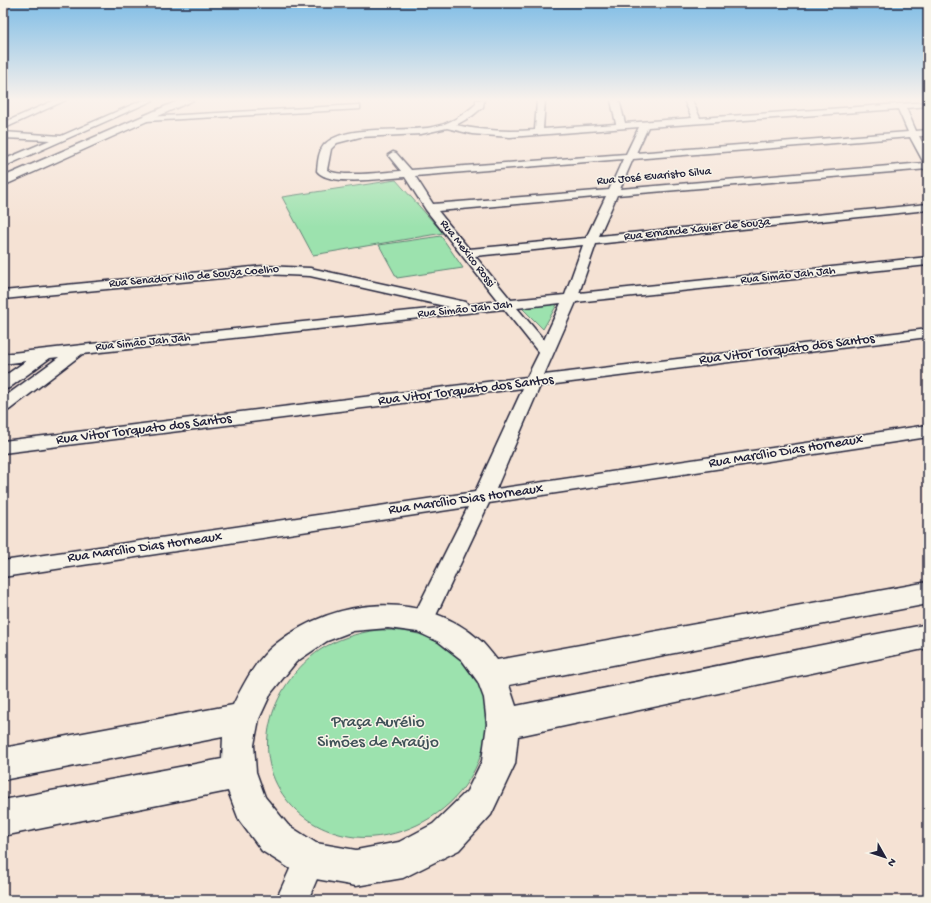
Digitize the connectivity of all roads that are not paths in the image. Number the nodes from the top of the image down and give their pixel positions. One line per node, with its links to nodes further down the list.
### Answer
1 (55, 142): 10 (street)
2 (93, 142): 13 (main road)
3 (332, 142): 12 (street)
4 (637, 142): 8 (street)
5 (809, 142): 8 (street)
6 (917, 142): 9 (street)
7 (393, 155): 12 (street, Rua Mexico Rossi)
8 (631, 156): 12 (street); 14 (street)
9 (928, 162)
10 (3, 164)
11 (928, 166): 14 (street, Rua José Evaristo Silva)
12 (408, 173): 16 (street, Rua Mexico Rossi)
13 (3, 182)
14 (613, 193): 16 (street, Rua José Evaristo Silva); 17 (street)
15 (928, 207): 17 (street, Rua Ernande Xavier de Souza)
16 (430, 208): 18 (street, Rua Mexico Rossi)
17 (591, 240): 18 (street, Rua Ernande Xavier de Souza); 21 (street)
18 (467, 253): 22 (street, Rua Mexico Rossi)
19 (928, 261): 21 (street, Rua Simão Jah Jah)
20 (3, 295): 23 (street, Rua Senador Nilo de Souza Coelho)
21 (570, 299): 22 (street, Rua Simão Jah Jah); 26 (street)
22 (507, 305): 23 (street, Rua Simão Jah Jah); 26 (street, Rua Mexico Rossi)
23 (478, 309): 25 (street, Rua Simão Jah Jah)
24 (928, 333): 29 (street, Rua Vitor Torquato dos Santos)
25 (78, 350): 27 (street, Rua Simão Jah Jah); 31 (street)
26 (545, 351): 29 (street)
27 (45, 354): 28 (street, Rua Simão Jah Jah); 30 (street)
28 (3, 359)
29 (532, 382): 33 (street, Rua Vitor Torquato dos Santos); 34 (street)
30 (3, 385)
31 (3, 406)
32 (928, 431): 34 (street, Rua Marcílio Dias Horneaux)
33 (3, 447)
34 (482, 498): 35 (street, Rua Marcílio Dias Horneaux); 37 (street)
35 (3, 569)
36 (928, 592): 39 (main road)
37 (422, 621): 39 (main road); 40 (main road)
38 (928, 636): 41 (main road)
39 (490, 675): 41 (main road)
40 (243, 718): 42 (main road); 43 (main road)
41 (503, 724): 45 (main road)
42 (3, 764)
43 (239, 772): 44 (main road); 45 (main road)
44 (3, 818)
45 (310, 860): 46 (street)
46 (292, 900)

